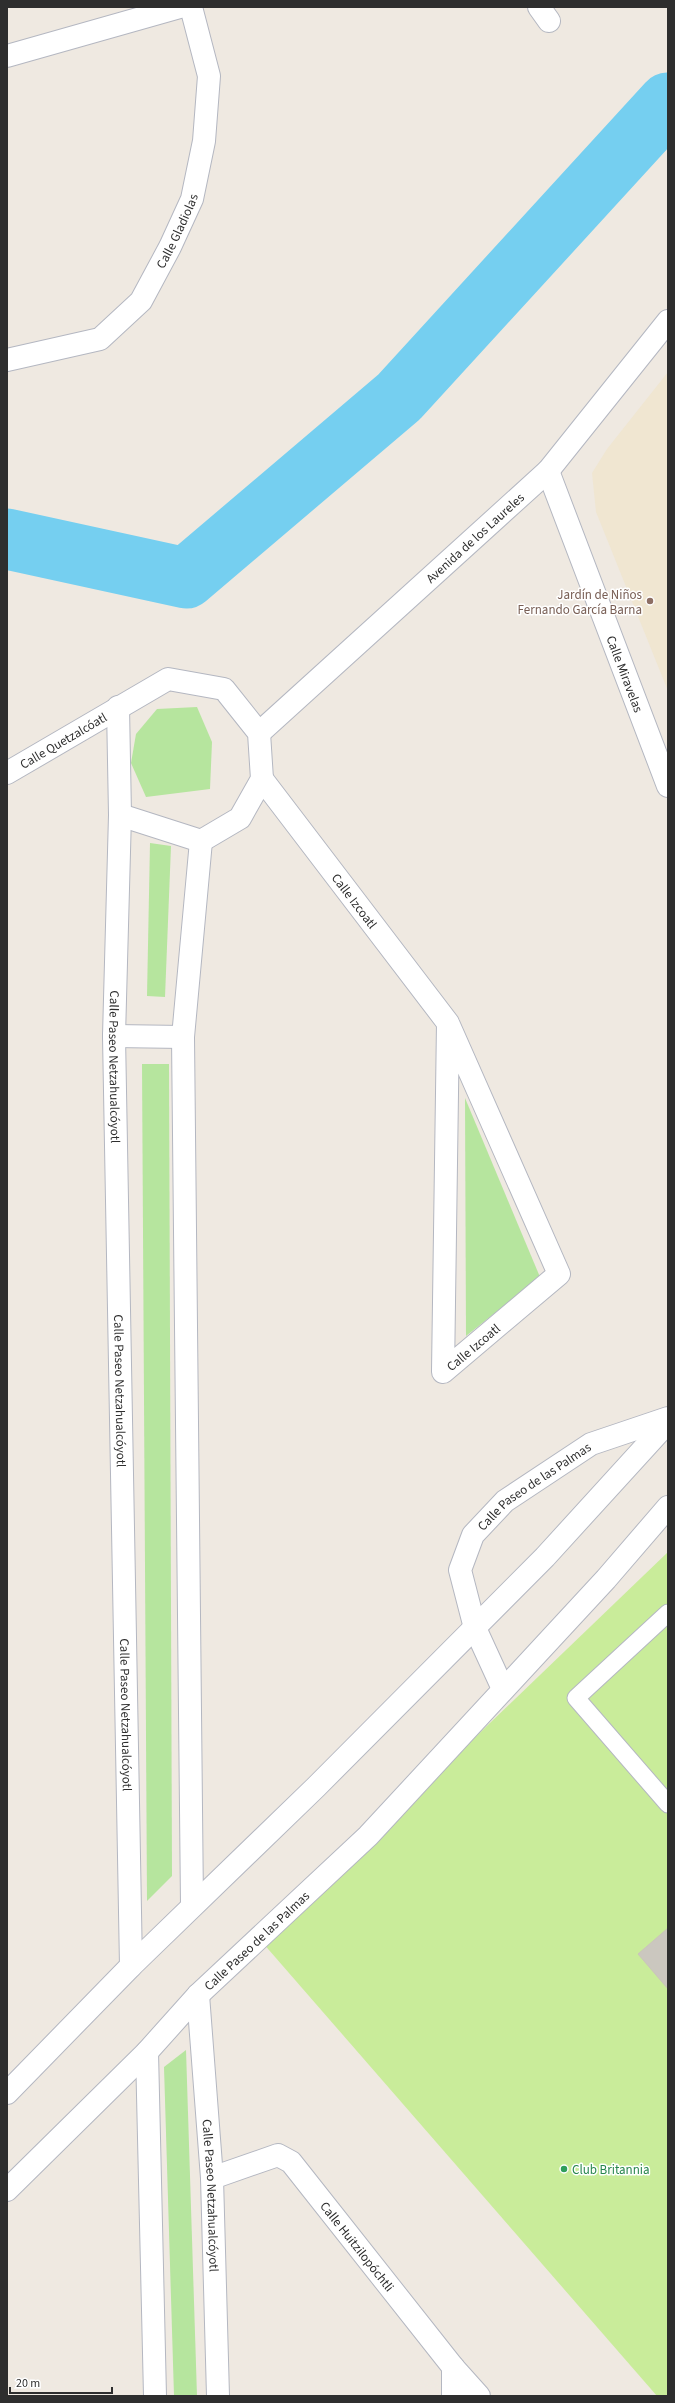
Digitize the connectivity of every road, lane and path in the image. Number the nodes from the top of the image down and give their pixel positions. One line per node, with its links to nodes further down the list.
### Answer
1 (180, 7): 3 (street)
2 (191, 7): 5 (street, Calle Gladiolas)
3 (7, 56)
4 (668, 321): 6 (street, Avenida de los Laureles)
5 (7, 360)
6 (548, 471): 8 (street, Avenida de los Laureles); 11 (street, Calle Miravelas)
7 (118, 707): 8 (street, Calle Quetzalcóatl); 9 (street, Calle Quetzalcóatl); 12 (street, Calle Paseo Netzahualcóyotl)
8 (259, 733): 10 (street)
9 (7, 772)
10 (262, 779): 13 (street); 14 (street, Calle Izcoatl)
11 (668, 786)
12 (120, 815): 13 (street); 15 (street, Calle Paseo Netzahualcóyotl)
13 (201, 841): 16 (street)
14 (448, 1023): 14 (street, Calle Izcoatl)
15 (114, 1036): 16 (street); 25 (street, Calle Paseo Netzahualcóyotl)
16 (183, 1037): 24 (street)
17 (668, 1418): 21 (street, Calle Paseo de las Palmas)
18 (668, 1422): 21 (street)
19 (668, 1507): 22 (street, Calle Paseo de las Palmas)
20 (668, 1613): 23 (lane)
21 (475, 1628): 22 (street, Calle Paseo de las Palmas); 24 (street)
22 (503, 1689): 26 (street, Calle Paseo de las Palmas)
23 (668, 1804)
24 (192, 1905): 25 (street)
25 (131, 1966): 28 (street)
26 (198, 1995): 27 (street, Calle Paseo de las Palmas); 29 (street, Calle Paseo Netzahualcóyotl)
27 (147, 2052): 30 (street, Calle Paseo de las Palmas); 32 (street)
28 (7, 2093)
29 (212, 2178): 31 (street, Calle Huitzilopóchtli); 33 (street, Calle Paseo Netzahualcóyotl)
30 (7, 2190)
31 (453, 2367): 34 (street); 35 (street, Calle Huitzilopóchtli)
32 (155, 2396)
33 (218, 2396)
34 (453, 2396)
35 (479, 2396)

